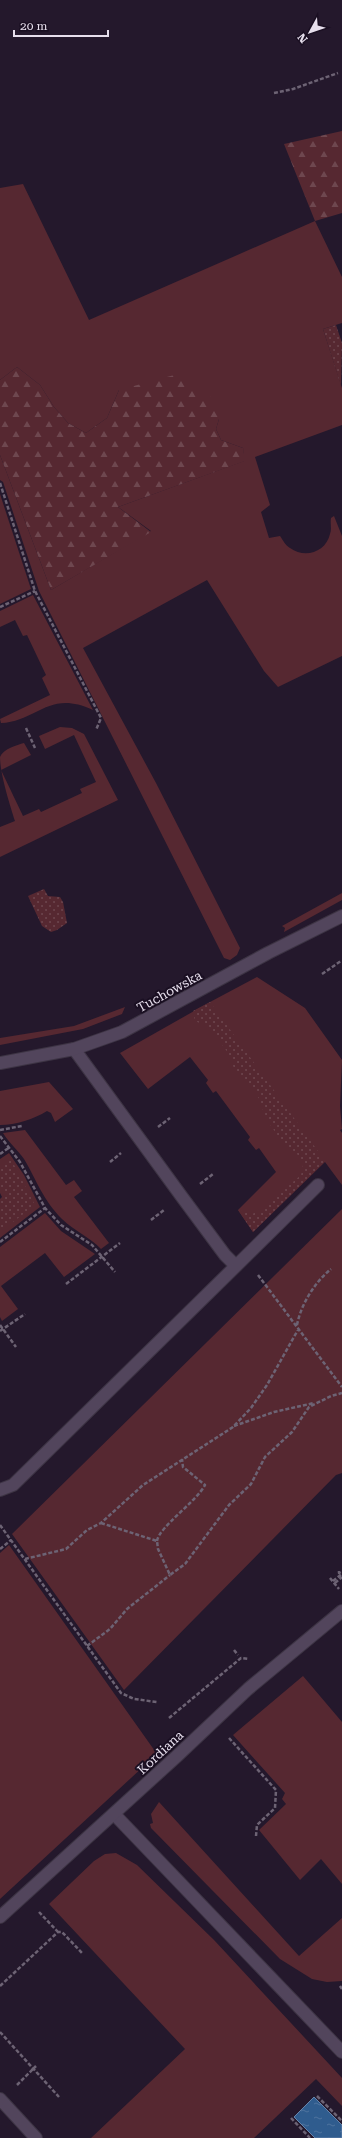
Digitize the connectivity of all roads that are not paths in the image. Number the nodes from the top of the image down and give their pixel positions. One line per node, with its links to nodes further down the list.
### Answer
1 (342, 916): 2 (street, Tuchowska)
2 (74, 1049): 3 (street, Tuchowska); 5 (street)
3 (0, 1063)
4 (318, 1185): 5 (street)
5 (239, 1263): 6 (street)
6 (0, 1490)
7 (342, 1611): 8 (street, Kordiana)
8 (114, 1814): 9 (street, Kordiana); 10 (street)
9 (0, 1917)
10 (342, 2052)
11 (0, 2099): 12 (street)
12 (36, 2138)

